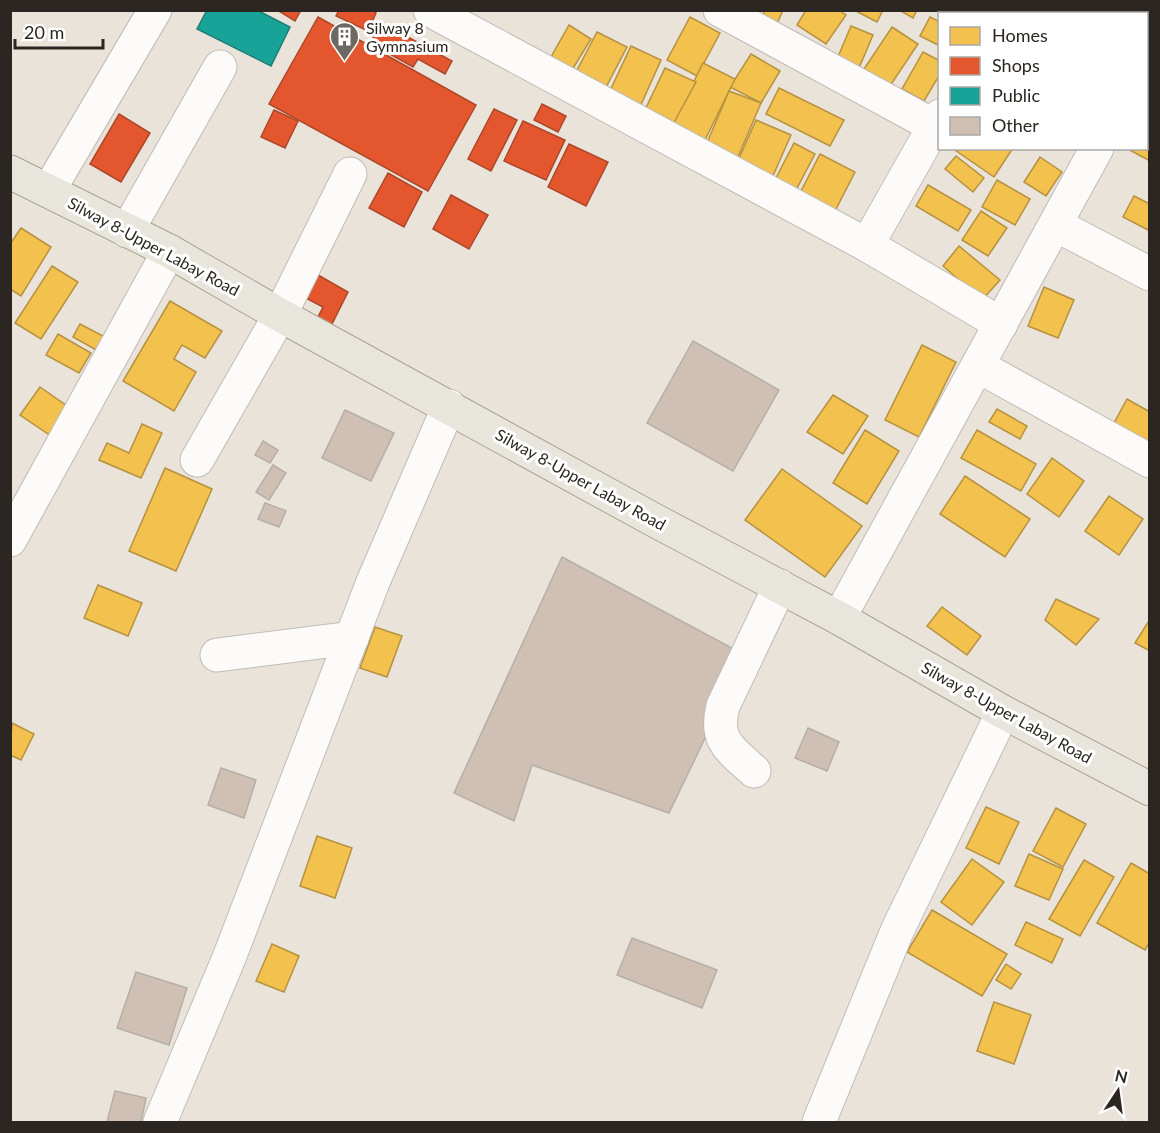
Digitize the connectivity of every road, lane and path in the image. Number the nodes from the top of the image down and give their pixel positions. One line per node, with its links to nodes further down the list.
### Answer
1 (155, 10): 9 (street)
2 (430, 10): 12 (street)
3 (720, 10): 5 (street)
4 (220, 67): 11 (street)
5 (937, 121): 12 (street)
6 (1096, 150): 10 (street)
7 (350, 174): 15 (street)
8 (13, 181): 9 (main road, Silway 8-Upper Labay Road)
9 (50, 190): 11 (main road, Silway 8-Upper Labay Road)
10 (1056, 225): 14 (street); 16 (street)
11 (127, 231): 13 (main road, Silway 8-Upper Labay Road)
12 (867, 245): 16 (street)
13 (169, 251): 15 (main road, Silway 8-Upper Labay Road); 21 (street)
14 (1149, 274)
15 (280, 315): 18 (main road, Silway 8-Upper Labay Road); 19 (street)
16 (1001, 324): 17 (street)
17 (978, 366): 20 (street); 23 (street)
18 (449, 406): 22 (main road, Silway 8-Upper Labay Road); 24 (street)
19 (197, 460)
20 (1149, 461)
21 (10, 540)
22 (780, 586): 23 (main road, Silway 8-Upper Labay Road); 27 (street)
23 (839, 618): 26 (main road, Silway 8-Upper Labay Road)
24 (352, 638): 25 (street); 29 (street)
25 (218, 655)
26 (1003, 712): 28 (main road, Silway 8-Upper Labay Road); 30 (street)
27 (754, 771)
28 (1149, 789)
29 (160, 1122)
30 (819, 1122)

